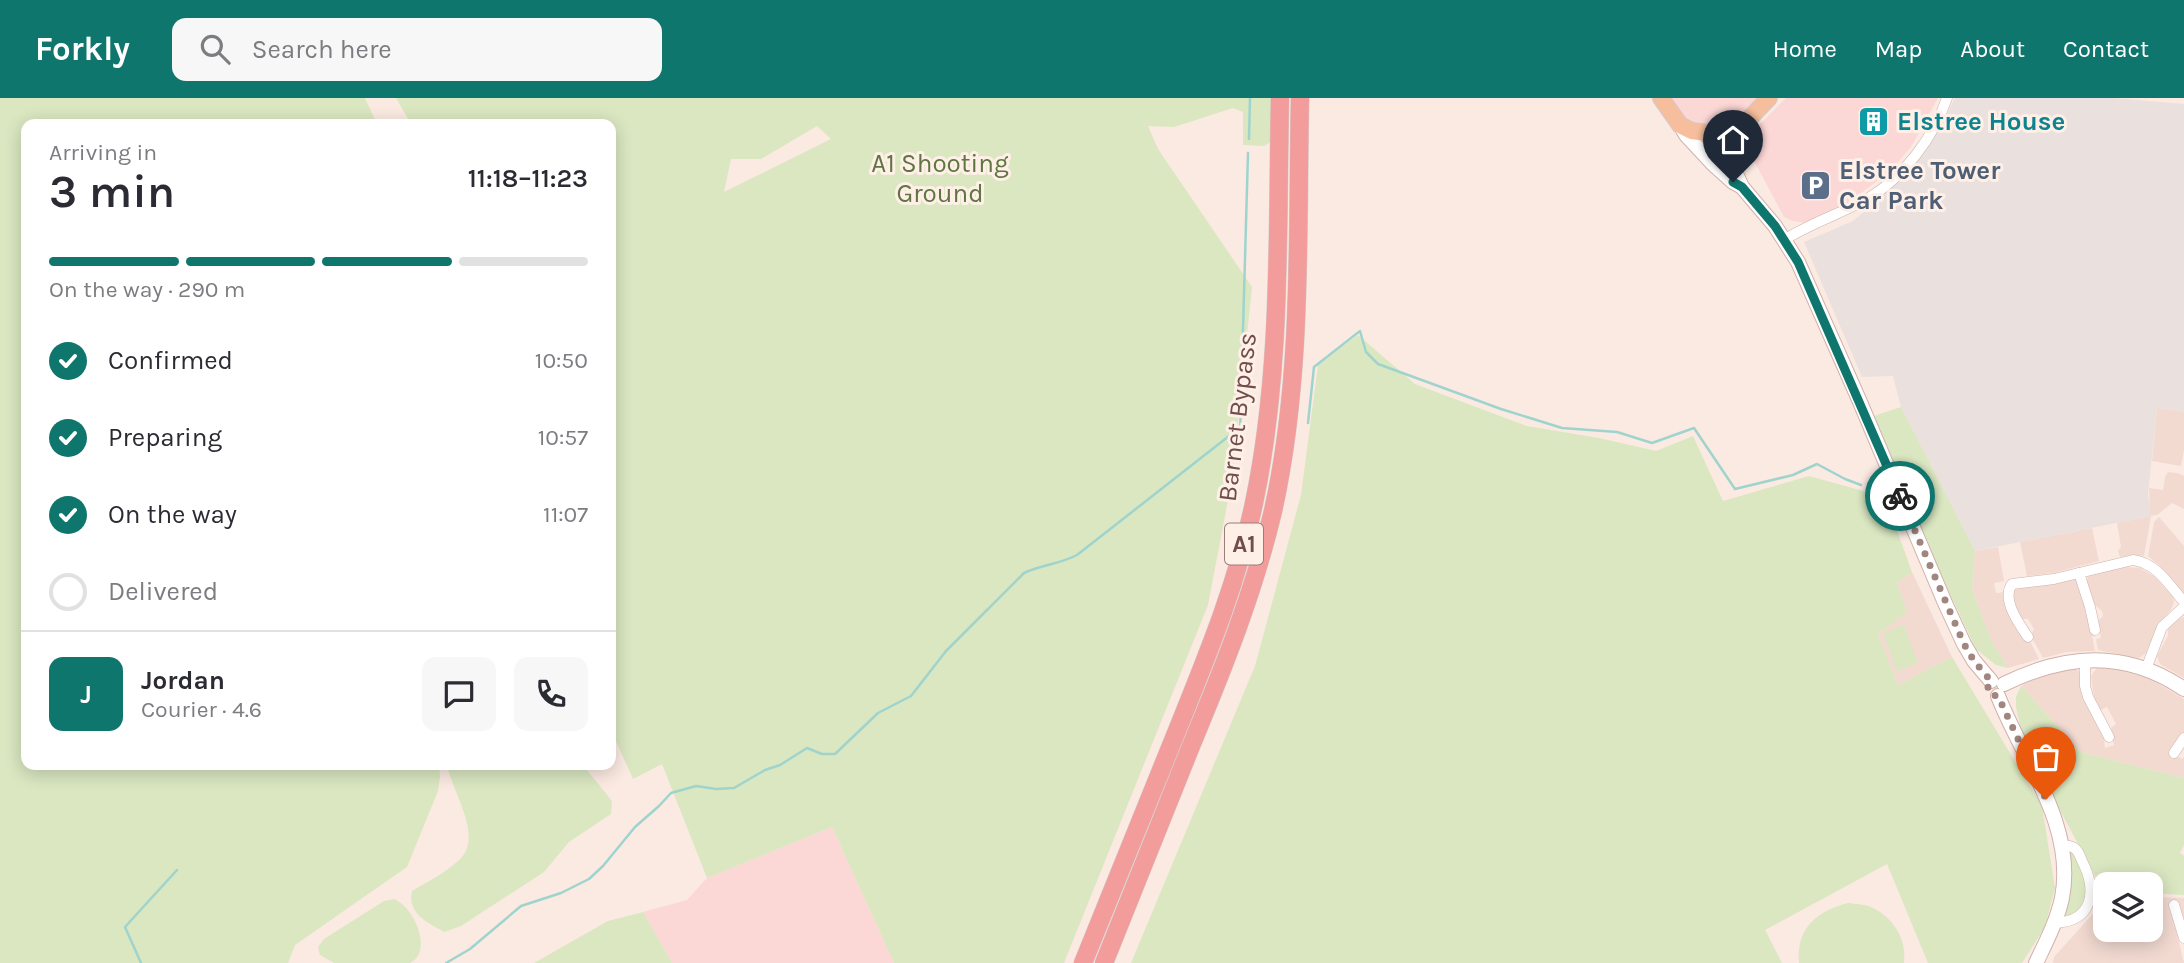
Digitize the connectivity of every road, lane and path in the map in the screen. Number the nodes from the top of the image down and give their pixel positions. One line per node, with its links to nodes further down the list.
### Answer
1 (1280, 98): 25 (highway, Barnet Bypass / A1)
2 (1300, 98): 26 (highway, Barnet Bypass / A1)
3 (1661, 98): 6 (main road)
4 (1769, 98): 7 (main road)
5 (1946, 100): 9 (street)
6 (1680, 125): 7 (main road); 8 (street)
7 (1740, 128): 8 (street)
8 (1742, 187): 9 (street)
9 (1784, 240): 16 (street)
10 (2079, 573): 11 (street); 12 (street); 13 (street)
11 (2184, 604): 15 (street)
12 (2095, 629)
13 (2028, 637)
14 (2085, 660): 15 (street); 16 (street); 18 (street)
15 (2146, 669): 17 (street)
16 (1997, 687): 21 (street)
17 (2184, 689)
18 (2109, 737)
19 (2184, 738): 20 (street)
20 (2174, 753)
21 (2061, 845): 23 (street); 23 (street)
22 (2174, 905): 24 (street)
23 (2055, 923): 27 (street)
24 (2184, 937)
25 (1083, 963)
26 (1104, 963)
27 (2036, 963)

